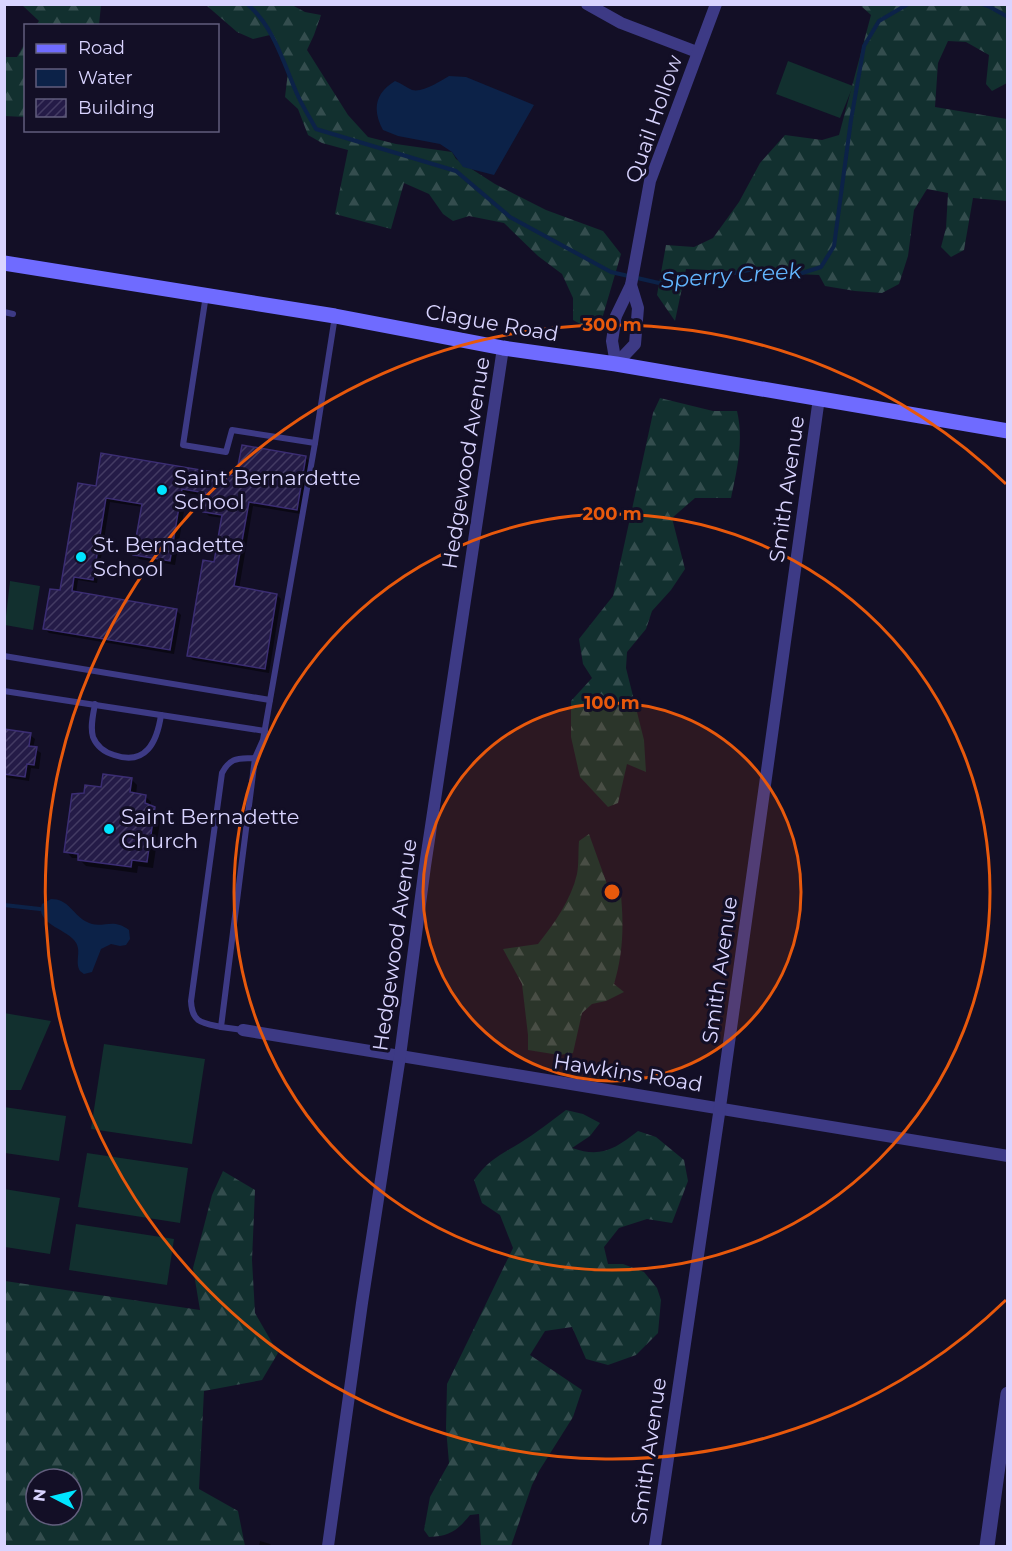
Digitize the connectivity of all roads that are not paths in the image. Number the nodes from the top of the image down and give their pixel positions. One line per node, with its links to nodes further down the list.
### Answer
1 (587, 4): 3 (street)
2 (716, 4): 3 (street, Quail Hollow)
3 (697, 52): 5 (street, Quail Hollow)
4 (4, 263): 6 (main road, Clague Road)
5 (631, 285): 11 (street, Quail Hollow); 11 (street, Quail Hollow)
6 (206, 295): 9 (main road, Clague Road); 14 (lane)
7 (4, 312): 8 (lane)
8 (13, 314)
9 (335, 316): 10 (main road, Clague Road); 14 (lane)
10 (503, 348): 11 (main road, Clague Road); 24 (street, Hedgewood Avenue)
11 (616, 364): 12 (main road, Clague Road)
12 (819, 398): 13 (main road, Clague Road); 25 (street, Smith Avenue)
13 (1008, 431)
14 (315, 443): 17 (lane)
15 (4, 656): 17 (lane)
16 (4, 691): 18 (lane)
17 (270, 700): 20 (lane)
18 (95, 704): 19 (lane); 19 (lane)
19 (161, 715): 20 (lane)
20 (265, 731): 21 (lane)
21 (255, 758): 22 (lane); 22 (lane)
22 (221, 1027): 23 (lane)
23 (243, 1030): 24 (street, Hawkins Road)
24 (400, 1056): 25 (street, Hawkins Road); 28 (street, Hedgewood Avenue)
25 (720, 1107): 26 (street, Hawkins Road); 29 (street, Smith Avenue)
26 (1008, 1156)
27 (1008, 1394): 30 (street)
28 (328, 1546)
29 (655, 1546)
30 (987, 1546)

